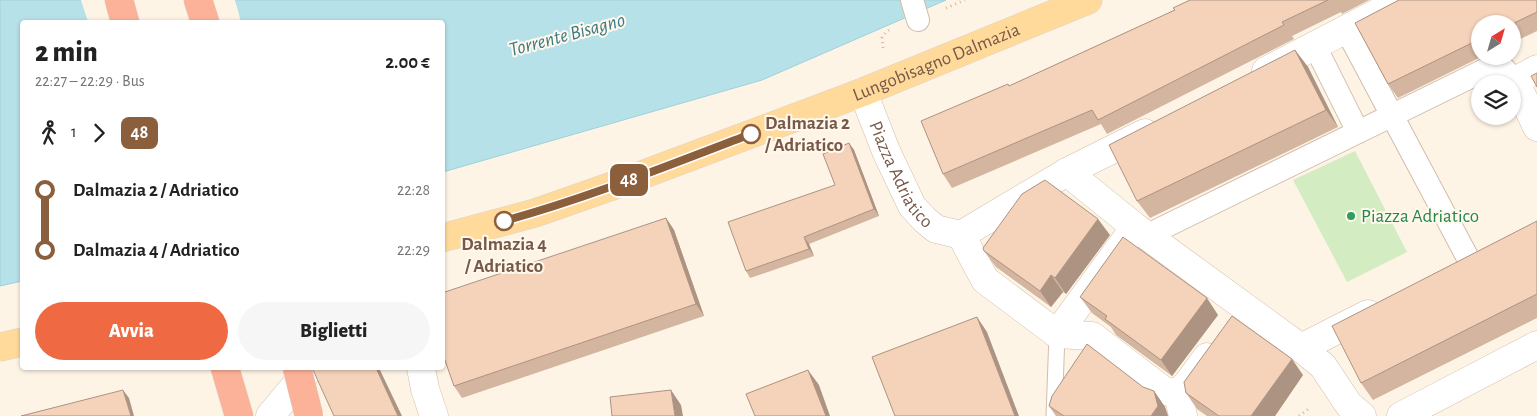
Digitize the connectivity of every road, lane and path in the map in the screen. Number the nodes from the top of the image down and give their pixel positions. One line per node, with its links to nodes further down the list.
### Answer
1 (118, 0): 5 (highway)
2 (198, 0): 6 (highway)
3 (1088, 0): 11 (main road, Lungobisagno Dalmazia)
4 (1402, 0): 7 (street)
5 (124, 20)
6 (204, 20)
7 (1346, 29): 8 (street); 12 (street)
8 (1315, 46): 10 (street); 15 (street)
9 (1526, 75): 12 (street); 14 (street)
10 (1244, 82)
11 (863, 92): 18 (street, Piazza Adriatico); 19 (main road, Lungobisagno Dalmazia)
12 (1391, 116): 15 (street); 21 (street)
13 (1164, 123): 16 (street, Piazza Adriatico)
14 (1537, 127)
15 (1358, 132): 17 (street)
16 (1067, 172): 17 (street); 18 (street, Piazza Adriatico)
17 (1141, 231): 23 (street); 24 (street)
18 (961, 235): 24 (street, Piazza Adriatico)
19 (445, 237)
20 (1495, 250): 21 (street)
21 (1461, 267)
22 (1390, 303): 28 (street)
23 (1244, 306): 28 (street); 33 (street)
24 (1057, 334): 33 (street); 38 (lane)
25 (20, 343): 27 (main road)
26 (1537, 345): 40 (street)
27 (0, 348)
28 (1301, 348): 39 (street)
29 (226, 370): 34 (highway)
30 (298, 370): 36 (highway, bridge)
31 (308, 370): 35 (street)
32 (421, 370): 37 (street)
33 (1180, 405)
34 (239, 416)
35 (270, 416)
36 (309, 416)
37 (434, 416)
38 (1054, 416)
39 (1362, 416)
40 (1401, 416)

